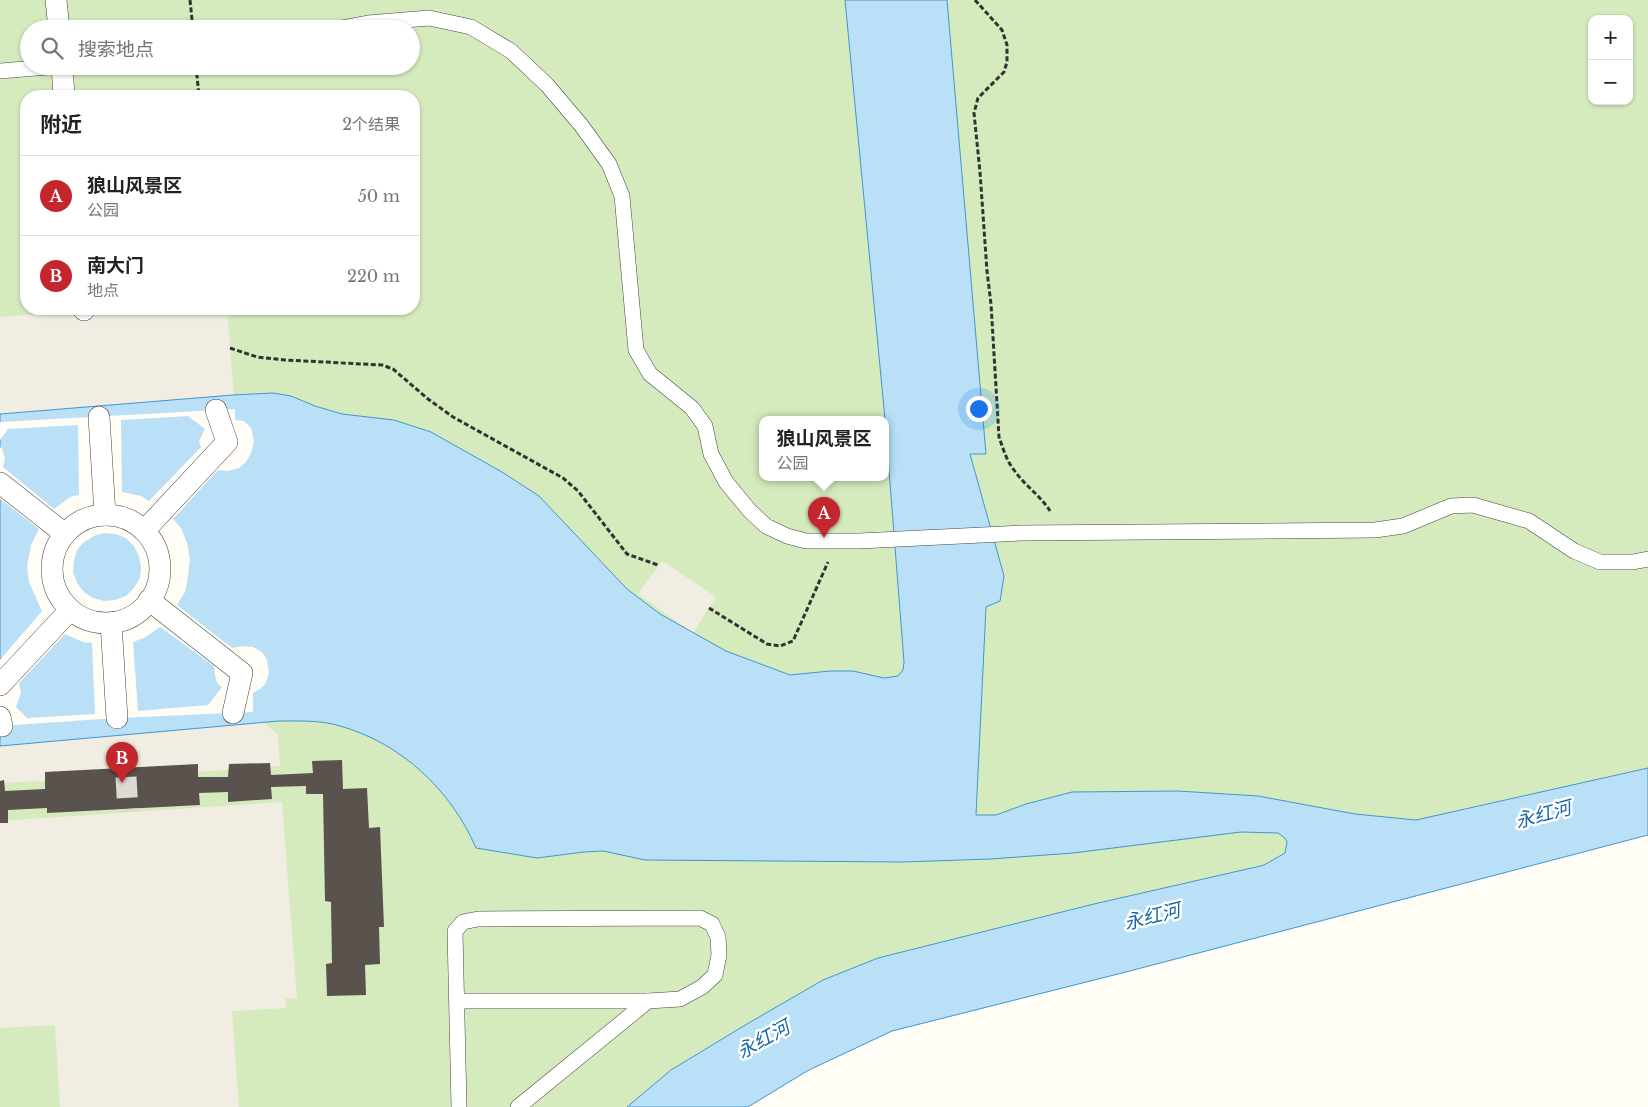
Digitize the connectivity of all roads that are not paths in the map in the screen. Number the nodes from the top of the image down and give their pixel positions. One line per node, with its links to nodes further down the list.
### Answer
1 (56, 0): 2 (street)
2 (58, 20)
3 (405, 20): 14 (lane)
4 (20, 69): 5 (lane)
5 (0, 71)
6 (62, 75): 7 (street)
7 (63, 90)
8 (216, 410): 12 (street)
9 (99, 416): 11 (street)
10 (0, 482): 13 (street)
11 (105, 516): 12 (street); 13 (street)
12 (144, 531): 15 (street)
13 (65, 534): 16 (street)
14 (1648, 559)
15 (149, 600): 17 (street); 19 (street)
16 (70, 610): 17 (street); 18 (street)
17 (111, 622): 20 (street)
18 (0, 685)
19 (232, 713)
20 (117, 718)
21 (457, 1001): 22 (lane); 22 (lane); 23 (lane)
22 (648, 1001): 24 (lane)
23 (459, 1107)
24 (518, 1107)

